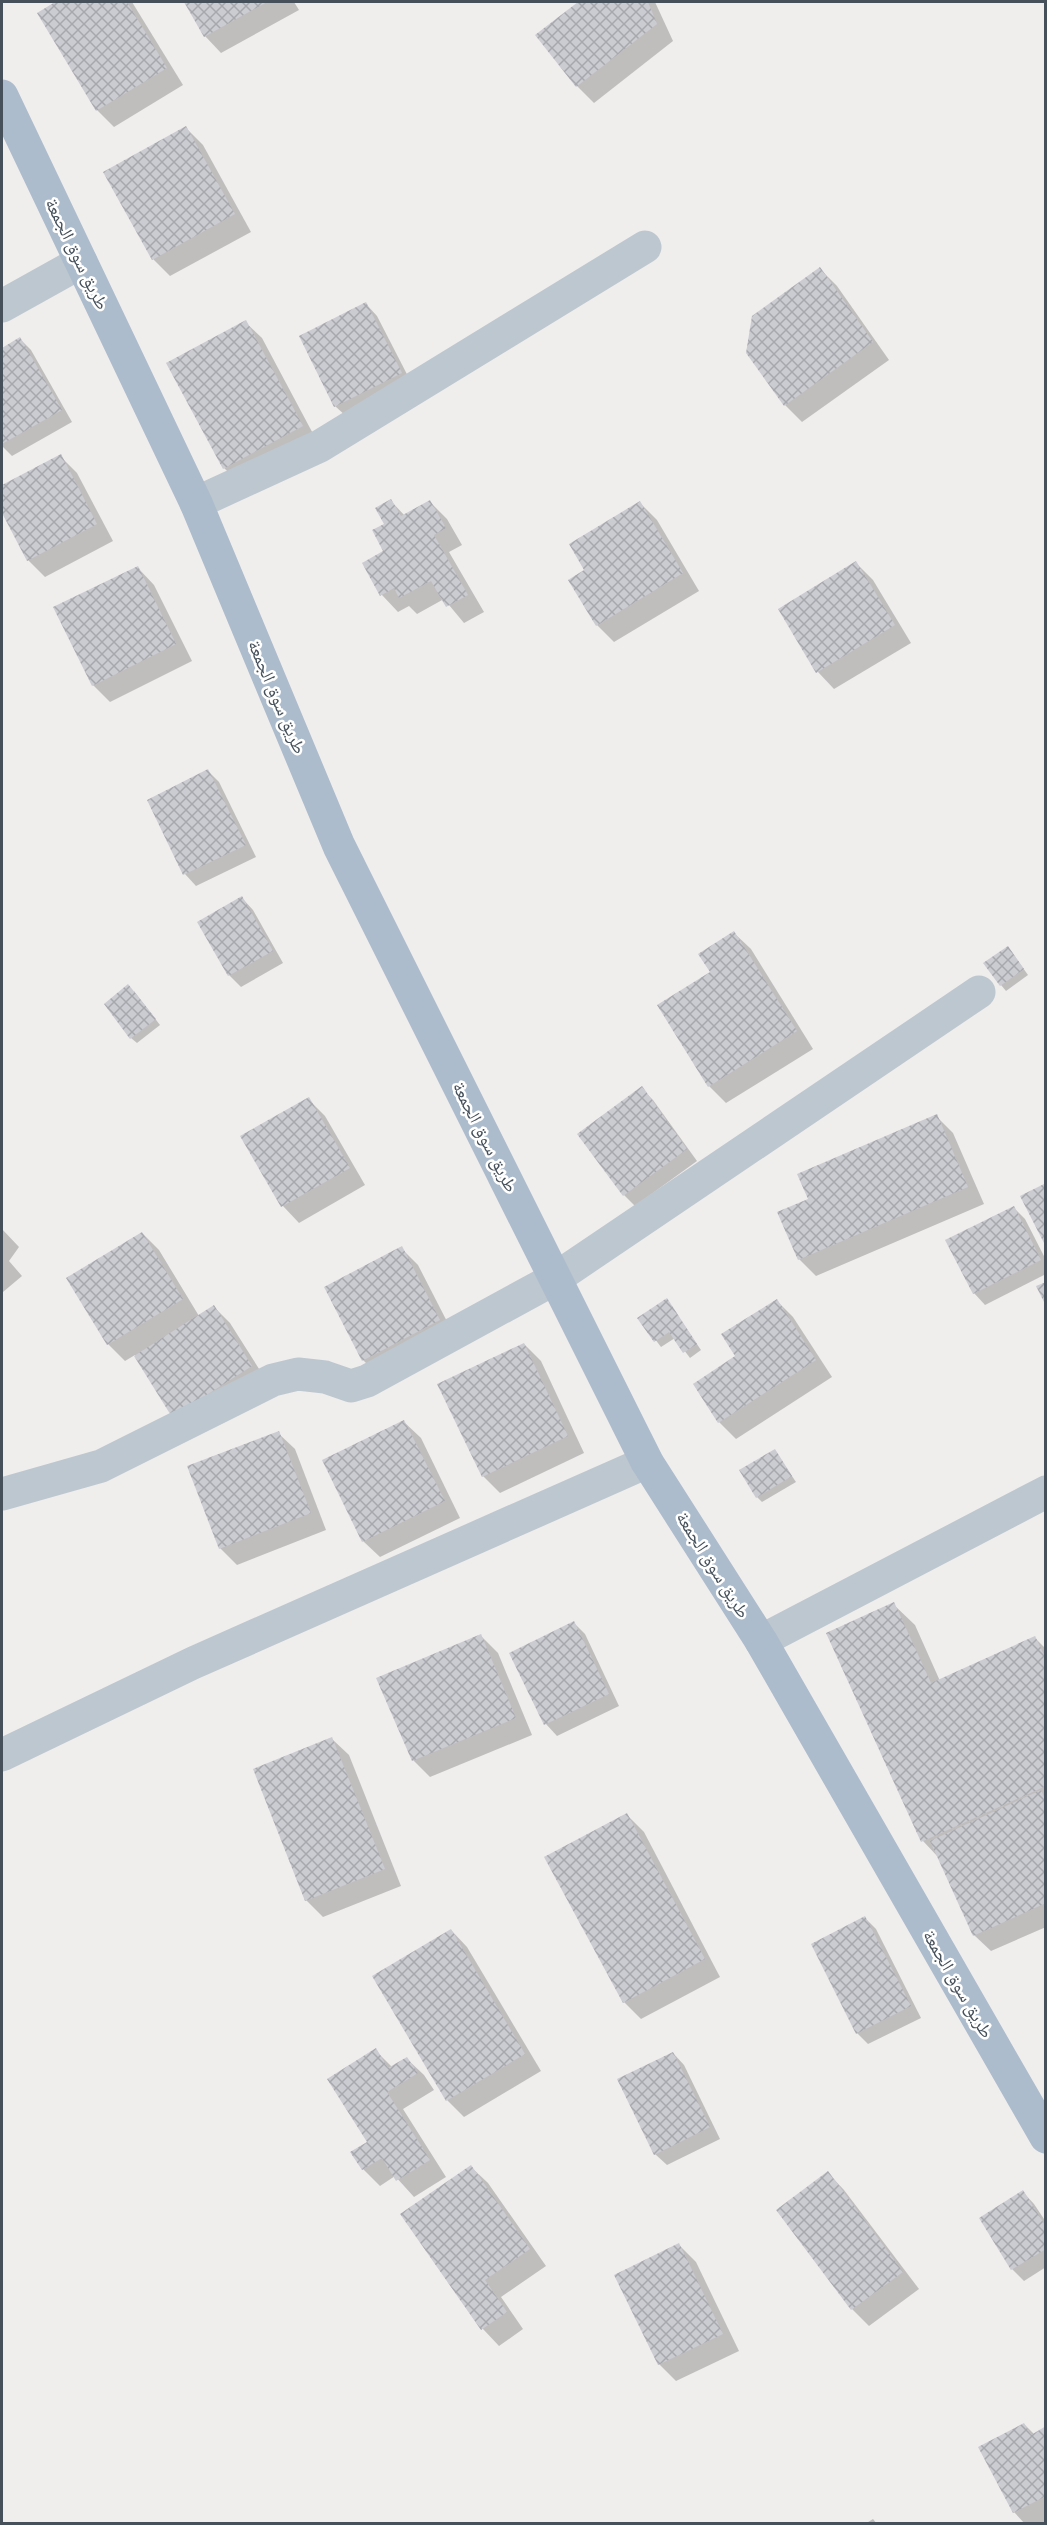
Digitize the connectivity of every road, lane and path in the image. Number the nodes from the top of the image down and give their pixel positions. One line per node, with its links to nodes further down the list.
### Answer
1 (2, 96): 3 (main road, طريق سوق الجمعة)
2 (645, 247): 5 (street)
3 (81, 262): 4 (street); 5 (main road, طريق سوق الجمعة)
4 (2, 306)
5 (196, 503): 7 (main road, طريق سوق الجمعة)
6 (979, 992): 7 (street)
7 (556, 1278): 8 (main road, طريق سوق الجمعة); 10 (street)
8 (647, 1462): 11 (main road, طريق سوق الجمعة); 12 (street)
9 (1046, 1492): 11 (street)
10 (2, 1494)
11 (761, 1641): 13 (main road, طريق سوق الجمعة)
12 (2, 1755)
13 (1042, 2124)

